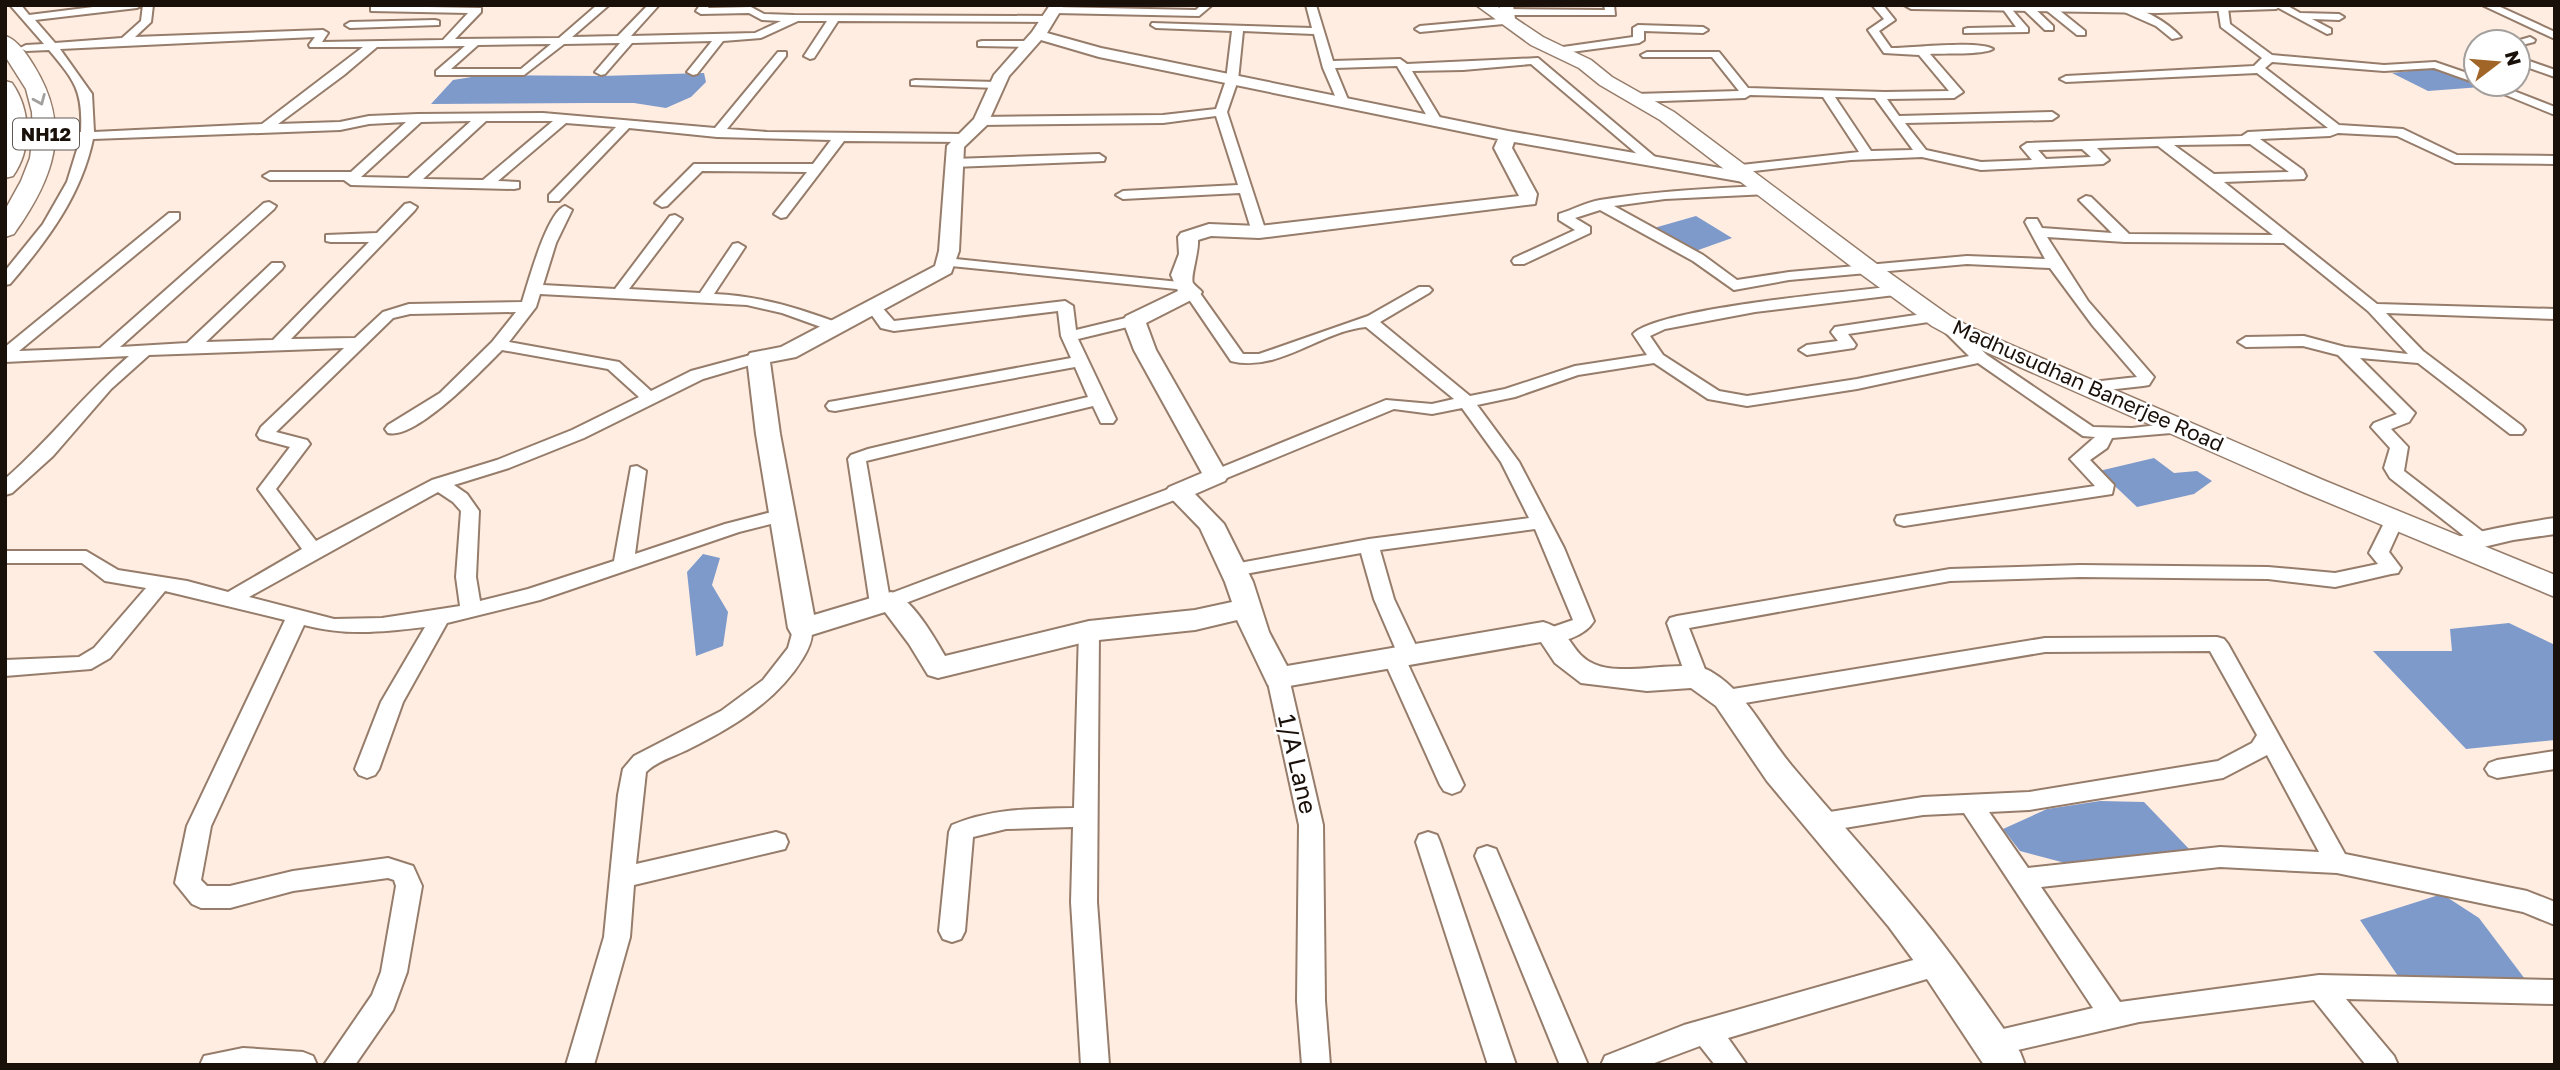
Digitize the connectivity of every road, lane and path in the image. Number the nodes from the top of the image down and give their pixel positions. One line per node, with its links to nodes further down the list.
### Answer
1 (15, 5): 30 (street)
2 (63, 5): 26 (street)
3 (137, 5): 26 (street)
4 (148, 5): 54 (street)
5 (604, 5): 48 (street)
6 (654, 5): 49 (street)
7 (705, 5): 21 (street)
8 (1207, 5): 32 (street)
9 (1311, 5): 40 (street)
10 (1609, 5): 25 (street)
11 (1877, 5): 63 (street)
12 (1911, 5): 17 (street)
13 (2487, 5): 45 (street)
14 (2517, 5): 33 (street)
15 (376, 7): 16 (street); 34 (street)
16 (455, 7): 52 (street)
17 (1998, 7): 22 (street); 41 (street)
18 (2086, 7): 23 (street); 24 (street)
19 (2226, 7): 20 (street); 24 (street); 67 (street)
20 (2281, 7): 29 (street); 42 (street)
21 (753, 8): 28 (street)
22 (2028, 8): 23 (street); 36 (street)
23 (2050, 8): 44 (street)
24 (2126, 9): 46 (street)
25 (1503, 13): 38 (street); 62 (main road, Madhusudhan Banerjee Road)
26 (54, 15): 30 (street)
27 (835, 17): 28 (street); 32 (street); 66 (street)
28 (796, 18): 47 (street)
29 (2339, 18)
30 (29, 19): 60 (street)
31 (435, 23): 34 (street)
32 (1046, 23): 57 (street); 78 (street); 80 (street)
33 (2555, 23)
34 (350, 25): 43 (street)
35 (1156, 25): 37 (street)
36 (2049, 27)
37 (1238, 29): 40 (street); 78 (street)
38 (1420, 29)
39 (1703, 30): 50 (street)
40 (1319, 31): 68 (street)
41 (1968, 31)
42 (2327, 31)
43 (323, 33): 54 (street); 55 (street)
44 (2081, 33)
45 (2555, 36): 51 (street)
46 (2176, 37)
47 (720, 38): 49 (street); 74 (street)
48 (561, 40): 49 (street); 53 (street); 53 (street)
49 (625, 40): 73 (street)
50 (1639, 40): 62 (street); 65 (street)
51 (2532, 40)
52 (447, 41): 53 (street); 55 (street)
53 (477, 41)
54 (124, 42): 60 (street)
55 (374, 43): 97 (street)
56 (2532, 43): 59 (street)
57 (982, 44)
58 (16, 45): 60 (street); 135 (highway, NH12, one-way to 135)
59 (2543, 45)
60 (50, 47): 102 (street)
61 (1987, 49): 63 (street)
62 (1556, 51): 85 (main road, Madhusudhan Banerjee Road)
63 (1922, 52): 84 (street)
64 (782, 54): 100 (street)
65 (1647, 55): 70 (street); 82 (street)
66 (810, 56)
67 (2269, 58): 72 (street); 76 (street)
68 (1329, 65): 71 (street); 87 (street)
69 (2532, 65): 75 (street)
70 (1652, 67)
71 (1405, 68): 95 (street); 112 (street)
72 (2260, 69): 77 (street); 98 (street)
73 (601, 72)
74 (692, 72)
75 (2555, 74)
76 (2462, 75)
77 (2066, 79)
78 (1232, 80): 87 (street); 89 (street)
79 (915, 83): 80 (street)
80 (997, 85): 99 (street)
81 (5, 88): 116 (highway, NH12)
82 (1745, 91): 83 (street); 85 (street)
83 (1826, 92): 84 (street); 109 (street)
84 (1882, 95): 94 (street)
85 (1635, 98): 120 (main road, Madhusudhan Banerjee Road)
86 (2521, 98): 88 (street)
87 (1343, 102): 95 (street)
88 (2555, 111)
89 (1221, 112): 99 (street); 124 (street)
90 (484, 117): 92 (street); 93 (street); 121 (street)
91 (2052, 117): 94 (street)
92 (418, 118): 97 (street); 118 (street)
93 (565, 118): 96 (street); 122 (street)
94 (1896, 120): 108 (street)
95 (1436, 121): 103 (street)
96 (627, 123): 100 (street); 148 (street)
97 (264, 128): 102 (street)
98 (2336, 129): 105 (street); 111 (street)
99 (973, 130): 101 (street); 113 (street)
100 (718, 133): 101 (street)
101 (842, 135): 115 (street)
102 (87, 136): 104 (street); 147 (street)
103 (1508, 136): 112 (street); 136 (street)
104 (63, 137)
105 (2252, 139): 106 (street); 119 (street)
106 (2161, 142): 107 (street); 119 (street)
107 (2084, 144): 114 (street); 114 (street)
108 (1922, 153): 109 (street); 114 (street)
109 (1867, 155): 120 (street)
110 (1099, 158): 113 (street)
111 (2555, 160)
112 (1655, 162): 120 (street)
113 (953, 163): 143 (street)
114 (2043, 163)
115 (817, 168): 127 (street); 131 (street)
116 (5, 171)
117 (270, 176): 118 (street)
118 (354, 176): 121 (street)
119 (2211, 178): 140 (street)
120 (1751, 179): 128 (street); 146 (main road, Madhusudhan Banerjee Road)
121 (411, 183): 122 (street)
122 (485, 185): 123 (street)
123 (514, 185)
124 (1245, 189): 125 (street); 136 (street)
125 (1122, 195)
126 (2086, 200): 139 (street)
127 (662, 203)
128 (1600, 204): 142 (street); 146 (street)
129 (269, 206): 171 (street)
130 (410, 207): 138 (street)
131 (781, 214)
132 (174, 216): 173 (street)
133 (675, 219): 152 (street)
134 (2035, 227): 139 (street); 144 (street)
135 (5, 229)
136 (1259, 232): 149 (street)
137 (331, 237): 138 (street)
138 (382, 237): 165 (street)
139 (2125, 238): 140 (street)
140 (2286, 239): 156 (street)
141 (738, 247): 153 (street)
142 (1519, 261)
143 (946, 262): 149 (street); 155 (street)
144 (2056, 264): 146 (street); 178 (street)
145 (277, 266): 167 (street)
146 (1869, 269): 151 (main road, Madhusudhan Banerjee Road)
147 (5, 281)
148 (535, 289): 152 (street); 154 (street)
149 (1188, 289): 159 (street); 160 (street)
150 (1424, 290): 160 (street)
151 (1898, 291): 158 (main road, Madhusudhan Banerjee Road); 175 (street)
152 (619, 293): 153 (street)
153 (704, 298): 161 (street)
154 (528, 307): 164 (street); 166 (street)
155 (874, 307): 161 (street); 162 (street)
156 (2373, 308): 157 (street); 172 (street)
157 (2555, 314)
158 (1939, 319): 168 (street); 176 (street); 178 (main road, Madhusudhan Banerjee Road)
159 (1134, 321): 162 (street); 189 (street)
160 (1364, 321): 181 (street)
161 (835, 327): 174 (street)
162 (1069, 336): 177 (street)
163 (2246, 342): 170 (street)
164 (357, 343): 165 (street); 200 (street)
165 (278, 344): 167 (street)
166 (498, 345): 179 (street); 185 (street)
167 (190, 349): 169 (street)
168 (1807, 350)
169 (144, 351): 171 (street); 191 (street)
170 (2344, 352): 172 (street); 198 (street)
171 (103, 353): 173 (street)
172 (2417, 354): 186 (street)
173 (5, 356)
174 (758, 358): 179 (street); 193 (street)
175 (1657, 358): 176 (street); 181 (street)
176 (1981, 358): 187 (street)
177 (1078, 362): 180 (street); 182 (street)
178 (2089, 387): 184 (main road, Madhusudhan Banerjee Road)
179 (649, 398): 190 (street)
180 (1097, 400): 183 (street); 207 (street)
181 (1466, 401): 189 (street); 196 (street)
182 (835, 406)
183 (1107, 419)
184 (2183, 427): 187 (street); 194 (main road, Madhusudhan Banerjee Road)
185 (394, 429)
186 (2516, 430)
187 (2105, 433): 195 (street)
188 (637, 471): 202 (street)
189 (1216, 476): 192 (street)
190 (439, 484): 200 (street); 208 (street)
191 (5, 489)
192 (1178, 492): 203 (street, 1/A Lane); 207 (street)
193 (783, 515): 202 (street); 212 (street)
194 (2395, 519): 198 (main road, Madhusudhan Banerjee Road); 217 (street)
195 (1904, 520)
196 (1541, 522): 199 (street); 214 (street)
197 (2555, 526): 198 (street)
198 (2469, 542): 205 (main road, Madhusudhan Banerjee Road)
199 (1369, 545): 203 (street); 215 (street)
200 (313, 551): 206 (street)
201 (5, 557): 204 (street)
202 (623, 566): 208 (street)
203 (1234, 570): 209 (street, 1/A Lane)
204 (160, 584): 206 (street); 216 (street)
205 (2555, 587)
206 (229, 600): 210 (street)
207 (886, 602): 212 (street); 213 (street)
208 (471, 608): 211 (street)
209 (1248, 608): 213 (street); 218 (street, 1/A Lane)
210 (297, 617): 211 (street); 244 (street)
211 (440, 618): 222 (street)
212 (802, 628): 232 (street)
213 (1089, 631): 226 (street)
214 (1551, 635): 215 (street); 217 (street)
215 (1401, 655): 218 (street); 224 (street)
216 (5, 668)
217 (1698, 677): 219 (street)
218 (1278, 678): 247 (street, 1/A Lane)
219 (1727, 698): 220 (street); 227 (street)
220 (2267, 735): 225 (street); 231 (street)
221 (2555, 760): 223 (street)
222 (367, 769)
223 (2497, 769)
224 (1452, 785)
225 (1970, 803): 227 (street); 233 (street)
226 (1086, 817): 235 (street); 246 (street)
227 (1820, 822): 236 (street)
228 (776, 842): 232 (street)
229 (1429, 842): 248 (street)
230 (1487, 856): 249 (street)
231 (2337, 863): 233 (street); 234 (street)
232 (622, 878): 245 (street)
233 (2024, 879): 239 (street)
234 (2555, 914)
235 (952, 931)
236 (1938, 965): 240 (street); 241 (street)
237 (2319, 987): 238 (street); 239 (street); 252 (street)
238 (2555, 992)
239 (2114, 1016): 241 (street)
240 (1705, 1032): 250 (street); 251 (street)
241 (1999, 1054)
242 (214, 1065): 243 (street)
243 (303, 1065)
244 (338, 1065)
245 (580, 1065)
246 (1095, 1065)
247 (1316, 1065)
248 (1502, 1065)
249 (1574, 1065)
250 (1615, 1065)
251 (1733, 1065)
252 (2384, 1065)

